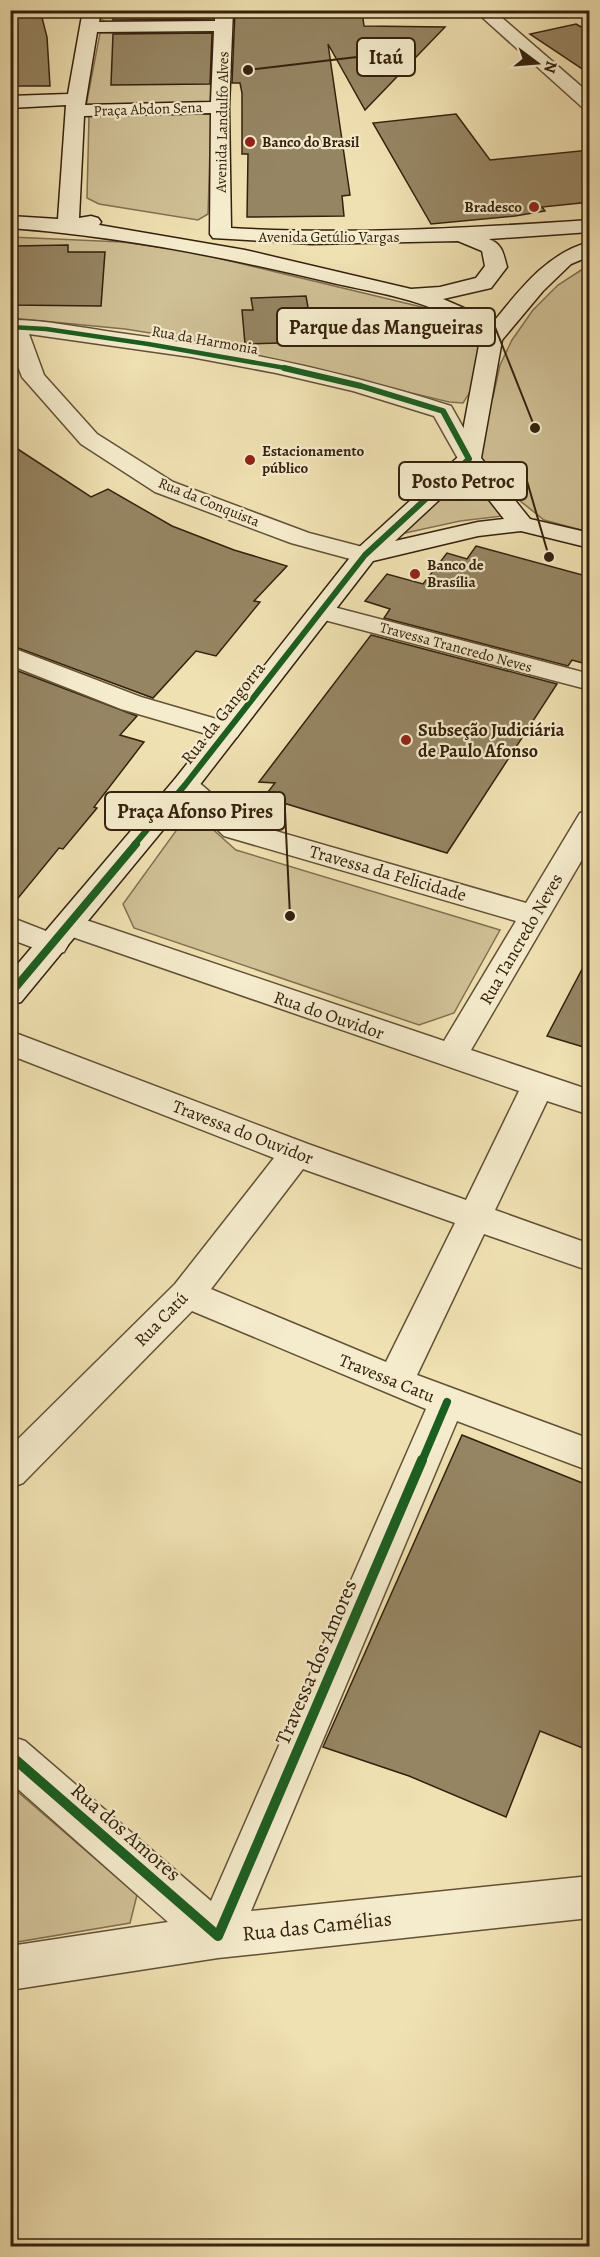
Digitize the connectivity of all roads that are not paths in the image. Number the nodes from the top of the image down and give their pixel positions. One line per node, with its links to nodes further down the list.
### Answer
1 (482, 10): 5 (street)
2 (224, 18): 3 (street); 7 (street, Avenida Landulfo Alves)
3 (91, 19): 6 (street)
4 (10, 102): 6 (street, Praça Abdon Sena)
5 (590, 104)
6 (76, 105): 7 (street, Praça Abdon Sena); 9 (street)
7 (220, 107): 11 (street, Avenida Landulfo Alves)
8 (10, 222): 9 (street, Avenida Getúlio Vargas)
9 (68, 226): 11 (street, Avenida Getúlio Vargas); 14 (street, Avenida Getúlio Vargas)
10 (590, 226): 12 (street, Avenida Getúlio Vargas)
11 (221, 234): 12 (street, Avenida Getúlio Vargas)
12 (463, 236): 14 (street)
13 (590, 248): 16 (street)
14 (413, 296): 16 (street, Avenida Getúlio Vargas)
15 (13, 327): 17 (street, Rua da Harmonia); 20 (street, Rua da Conquista)
16 (491, 339): 17 (street)
17 (469, 459): 18 (street); 20 (street, Rua da Gangorra)
18 (521, 524): 19 (street); 20 (street)
19 (590, 540)
20 (365, 555): 21 (street, Rua da Gangorra)
21 (322, 612): 23 (street, Travessa Trancredo Neves); 24 (street, Rua da Gangorra)
22 (10, 656): 24 (street)
23 (590, 682)
24 (227, 731): 25 (street, Rua da Gangorra)
25 (185, 785): 27 (street, Travessa da Felicidade); 29 (street, Rua da Gangorra)
26 (590, 820): 27 (street, Rua Tancredo Neves)
27 (535, 916): 32 (street, Rua Tancredo Neves)
28 (10, 927): 29 (street, Rua do Ouvidor)
29 (61, 935): 30 (street, Rua da Gangorra); 32 (street, Rua do Ouvidor)
30 (10, 994)
31 (10, 1042): 35 (street, Travessa do Ouvidor)
32 (451, 1057): 33 (street, Rua do Ouvidor)
33 (538, 1086): 34 (street, Rua do Ouvidor); 36 (street)
34 (590, 1103)
35 (296, 1153): 36 (street, Travessa do Ouvidor); 38 (street, Rua Catú)
36 (477, 1216): 37 (street, Travessa do Ouvidor); 39 (street)
37 (590, 1258)
38 (187, 1294): 39 (street, Travessa Catu); 42 (street, Rua Catú)
39 (395, 1382): 40 (street, Travessa Catu)
40 (447, 1402): 41 (street, Travessa Catu); 45 (street, Travessa dos Amores)
41 (590, 1455)
42 (10, 1472)
43 (10, 1755): 45 (street, Rua dos Amores)
44 (590, 1897): 45 (street, Rua das Camélias)
45 (218, 1936): 46 (street, Rua das Camélias)
46 (10, 1968)

